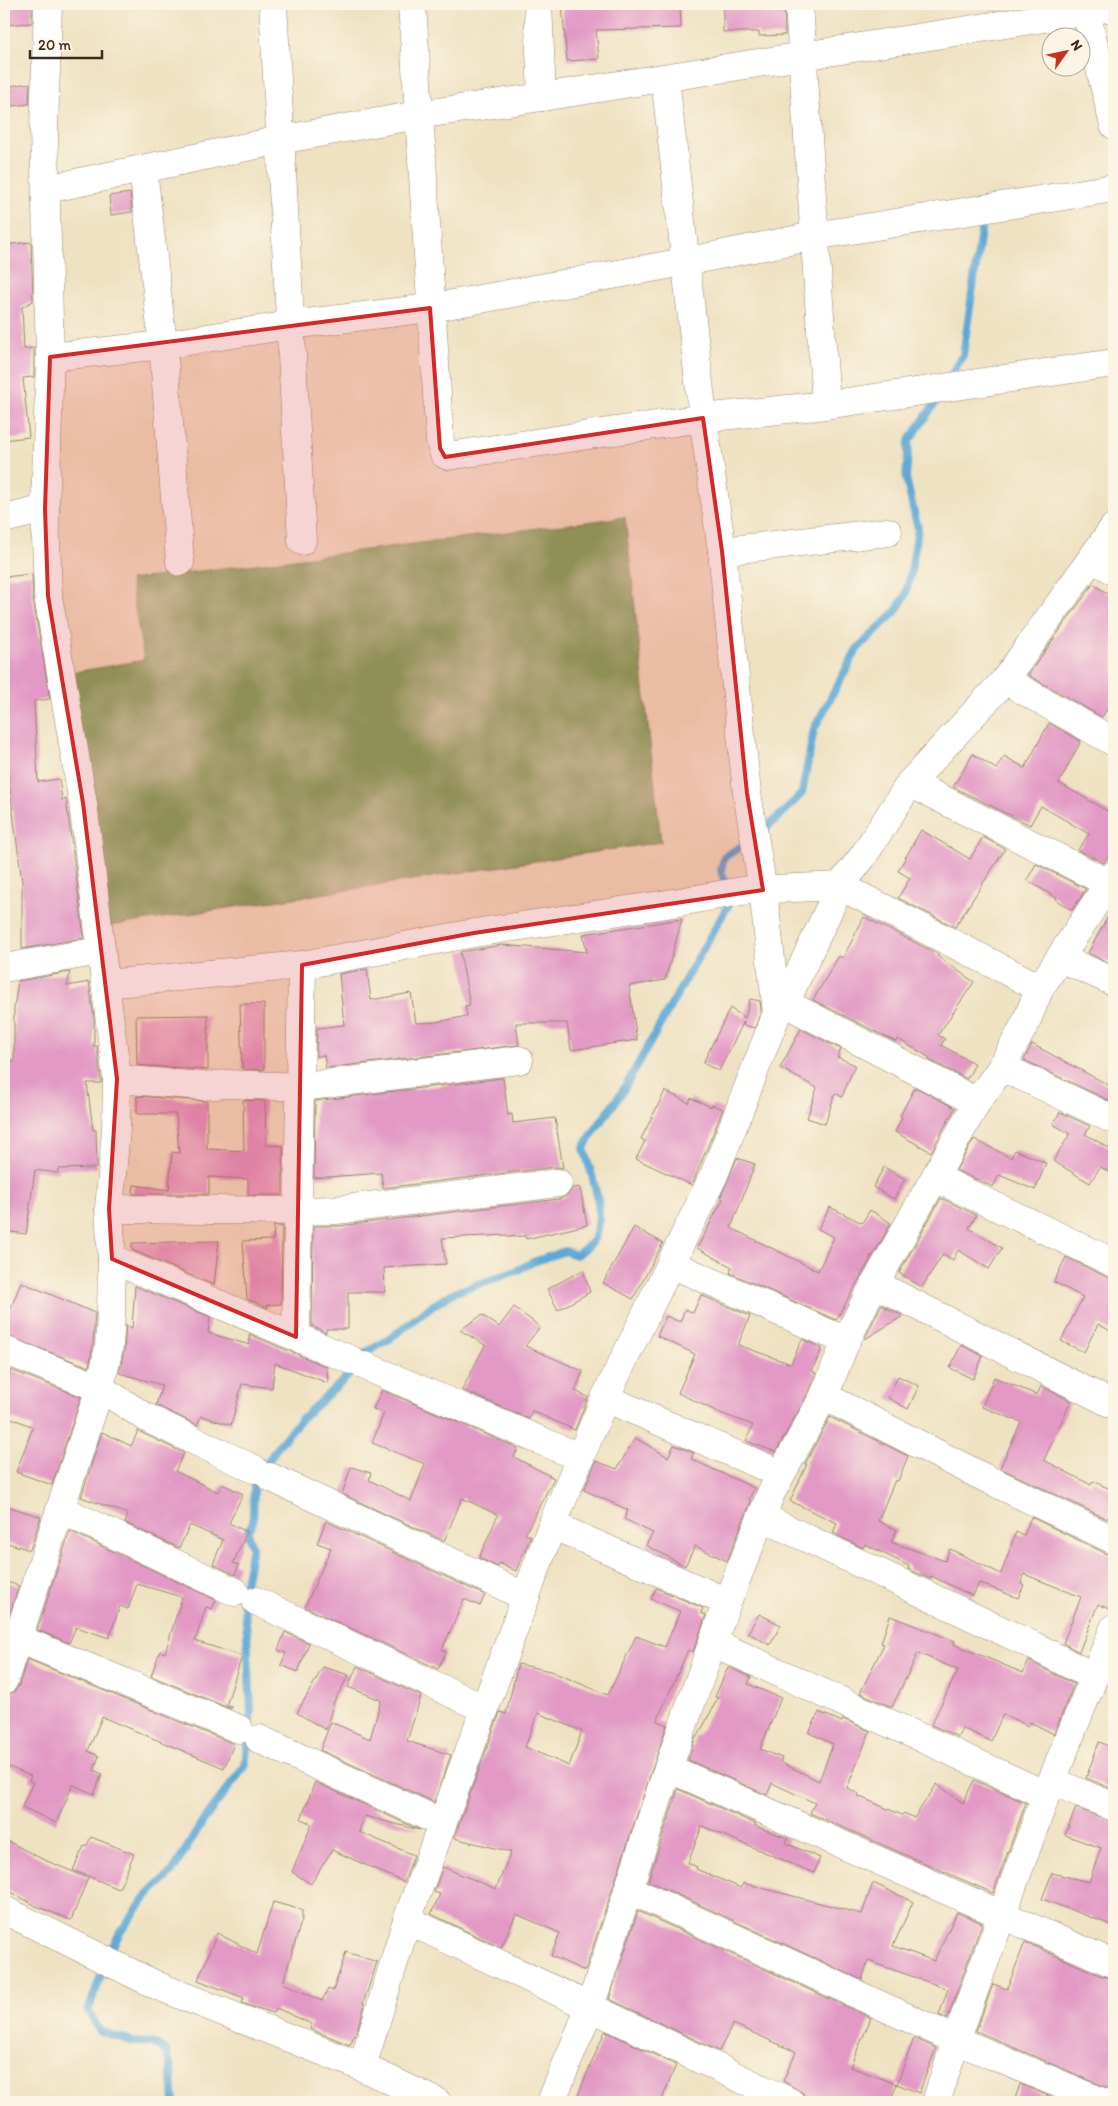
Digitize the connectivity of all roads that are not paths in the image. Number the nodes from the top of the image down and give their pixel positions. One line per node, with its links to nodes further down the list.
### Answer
1 (48, 4): 16 (street)
2 (273, 4): 13 (street)
3 (412, 4): 11 (street)
4 (538, 4): 10 (street)
5 (799, 4): 8 (street)
6 (1114, 7): 7 (street)
7 (1085, 8): 8 (street); 12 (street)
8 (803, 57): 9 (street); 17 (street)
9 (665, 78): 10 (street); 18 (street)
10 (542, 97): 11 (street)
11 (417, 115): 13 (street); 19 (street)
12 (1114, 125)
13 (280, 140): 14 (street); 20 (street)
14 (143, 169): 16 (street); 21 (street)
15 (1114, 188): 17 (street)
16 (47, 189): 22 (street)
17 (814, 236): 18 (street); 24 (street)
18 (684, 262): 19 (street); 25 (street)
19 (430, 308): 20 (street); 25 (street)
20 (290, 325): 21 (street); 30 (street)
21 (163, 344): 22 (street); 32 (street)
22 (50, 357): 26 (street)
23 (1114, 363): 24 (street)
24 (826, 405): 25 (street)
25 (703, 418): 31 (street)
26 (45, 509): 27 (street); 40 (street)
27 (4, 519)
28 (1114, 527): 33 (street)
29 (888, 532): 31 (street)
30 (302, 541)
31 (722, 551): 39 (street)
32 (180, 562)
33 (1103, 564): 34 (street)
34 (1005, 680): 35 (street); 36 (street)
35 (1114, 742)
36 (910, 783): 37 (street); 38 (street)
37 (1111, 879): 41 (street)
38 (840, 886): 39 (street); 46 (street); 47 (street)
39 (763, 890): 42 (street); 47 (street)
40 (100, 951): 43 (street); 45 (street)
41 (1060, 958): 44 (street); 46 (street)
42 (302, 965): 45 (street); 51 (street)
43 (4, 968)
44 (1114, 982)
45 (106, 984): 50 (street)
46 (1040, 988): 49 (street)
47 (781, 1008): 52 (street); 60 (street)
48 (519, 1060): 51 (street)
49 (1002, 1067): 52 (street); 53 (street)
50 (117, 1079): 51 (street); 56 (street)
51 (301, 1087): 57 (street)
52 (977, 1102): 54 (street)
53 (1114, 1120)
54 (936, 1178): 59 (street); 61 (street)
55 (558, 1182): 57 (street)
56 (109, 1209): 57 (street); 58 (street)
57 (299, 1211): 62 (street)
58 (112, 1259): 62 (street); 65 (street)
59 (1114, 1263)
60 (671, 1264): 63 (street); 67 (street)
61 (875, 1284): 63 (street); 68 (street)
62 (296, 1337): 69 (street)
63 (846, 1341): 66 (street)
64 (4, 1350): 65 (street)
65 (100, 1388): 71 (street); 75 (street)
66 (824, 1396): 70 (street); 74 (street)
67 (605, 1398): 69 (street); 70 (street)
68 (1114, 1405)
69 (579, 1457): 73 (street)
70 (781, 1474): 72 (street)
71 (60, 1509): 77 (street); 82 (street)
72 (762, 1517): 76 (street); 80 (street)
73 (552, 1525): 75 (street); 76 (street)
74 (1114, 1540)
75 (526, 1597): 82 (street)
76 (727, 1602): 78 (street)
77 (11, 1636): 81 (street); 86 (street)
78 (714, 1643): 83 (street); 84 (street)
79 (1111, 1646): 80 (street)
80 (1094, 1677): 84 (street)
81 (4, 1680)
82 (484, 1708): 86 (street)
83 (668, 1768): 87 (street); 89 (street)
84 (1049, 1788): 85 (street); 89 (street)
85 (1114, 1807)
86 (442, 1823): 90 (street)
87 (628, 1889): 92 (street); 93 (street)
88 (4, 1910): 94 (street)
89 (1002, 1915): 91 (street); 93 (street)
90 (406, 1920): 92 (street); 94 (street)
91 (1114, 1964)
92 (590, 2007): 96 (street); 97 (street)
93 (956, 2040): 98 (street); 99 (street)
94 (362, 2067): 95 (street)
95 (437, 2102)
96 (551, 2102)
97 (790, 2102)
98 (936, 2102)
99 (1102, 2102)

